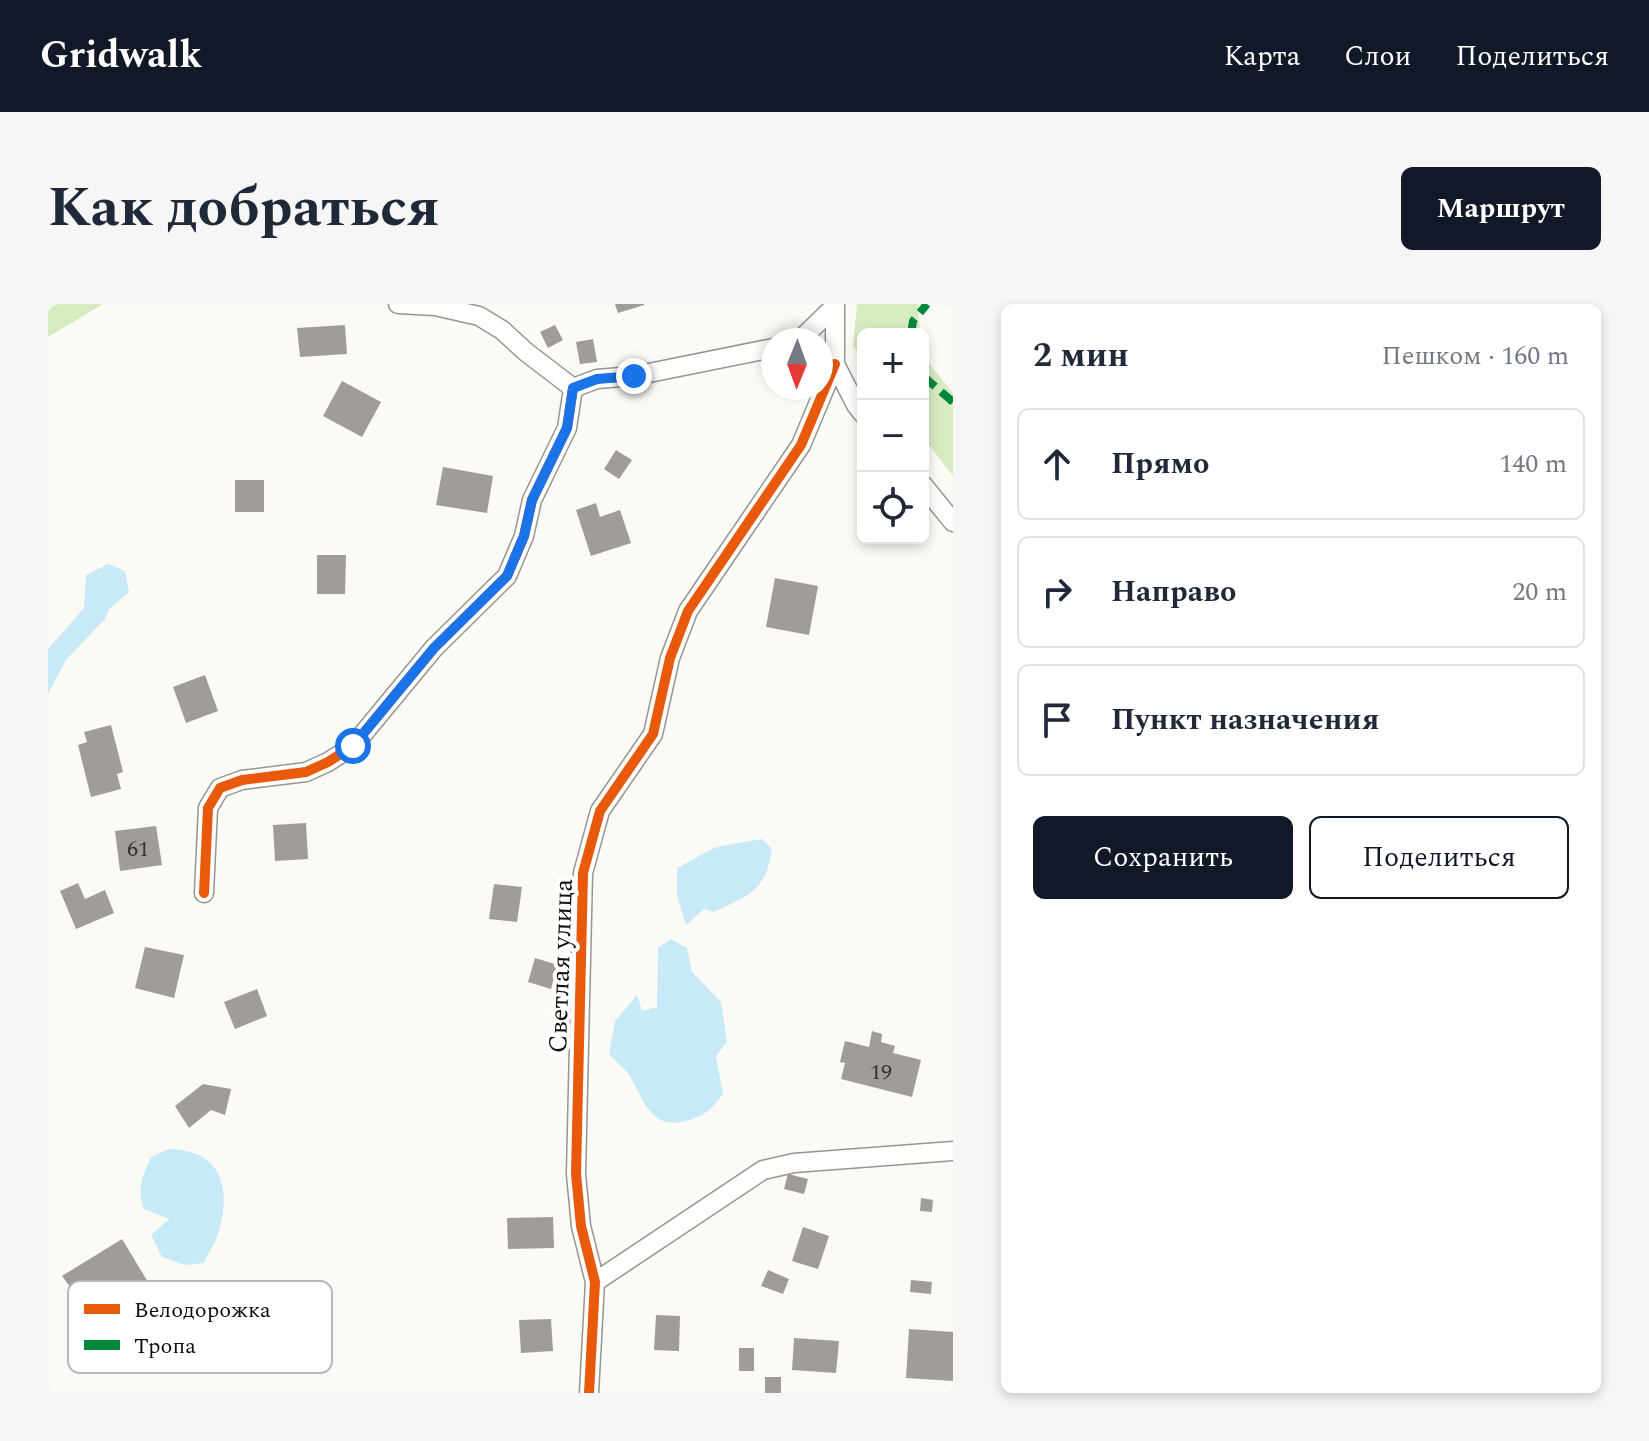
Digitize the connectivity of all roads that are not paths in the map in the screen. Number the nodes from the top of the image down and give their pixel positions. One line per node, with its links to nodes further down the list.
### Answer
1 (398, 304): 7 (street)
2 (835, 305): 3 (street); 4 (street)
3 (812, 328)
4 (832, 328)
5 (761, 350): 7 (street)
6 (833, 368): 9 (street)
7 (573, 388): 12 (street)
8 (815, 400): 14 (street, Светлая улица)
9 (857, 406)
10 (929, 492): 11 (street)
11 (953, 522)
12 (204, 893)
13 (953, 1151): 14 (street)
14 (595, 1282): 15 (street, Светлая улица)
15 (589, 1393)

